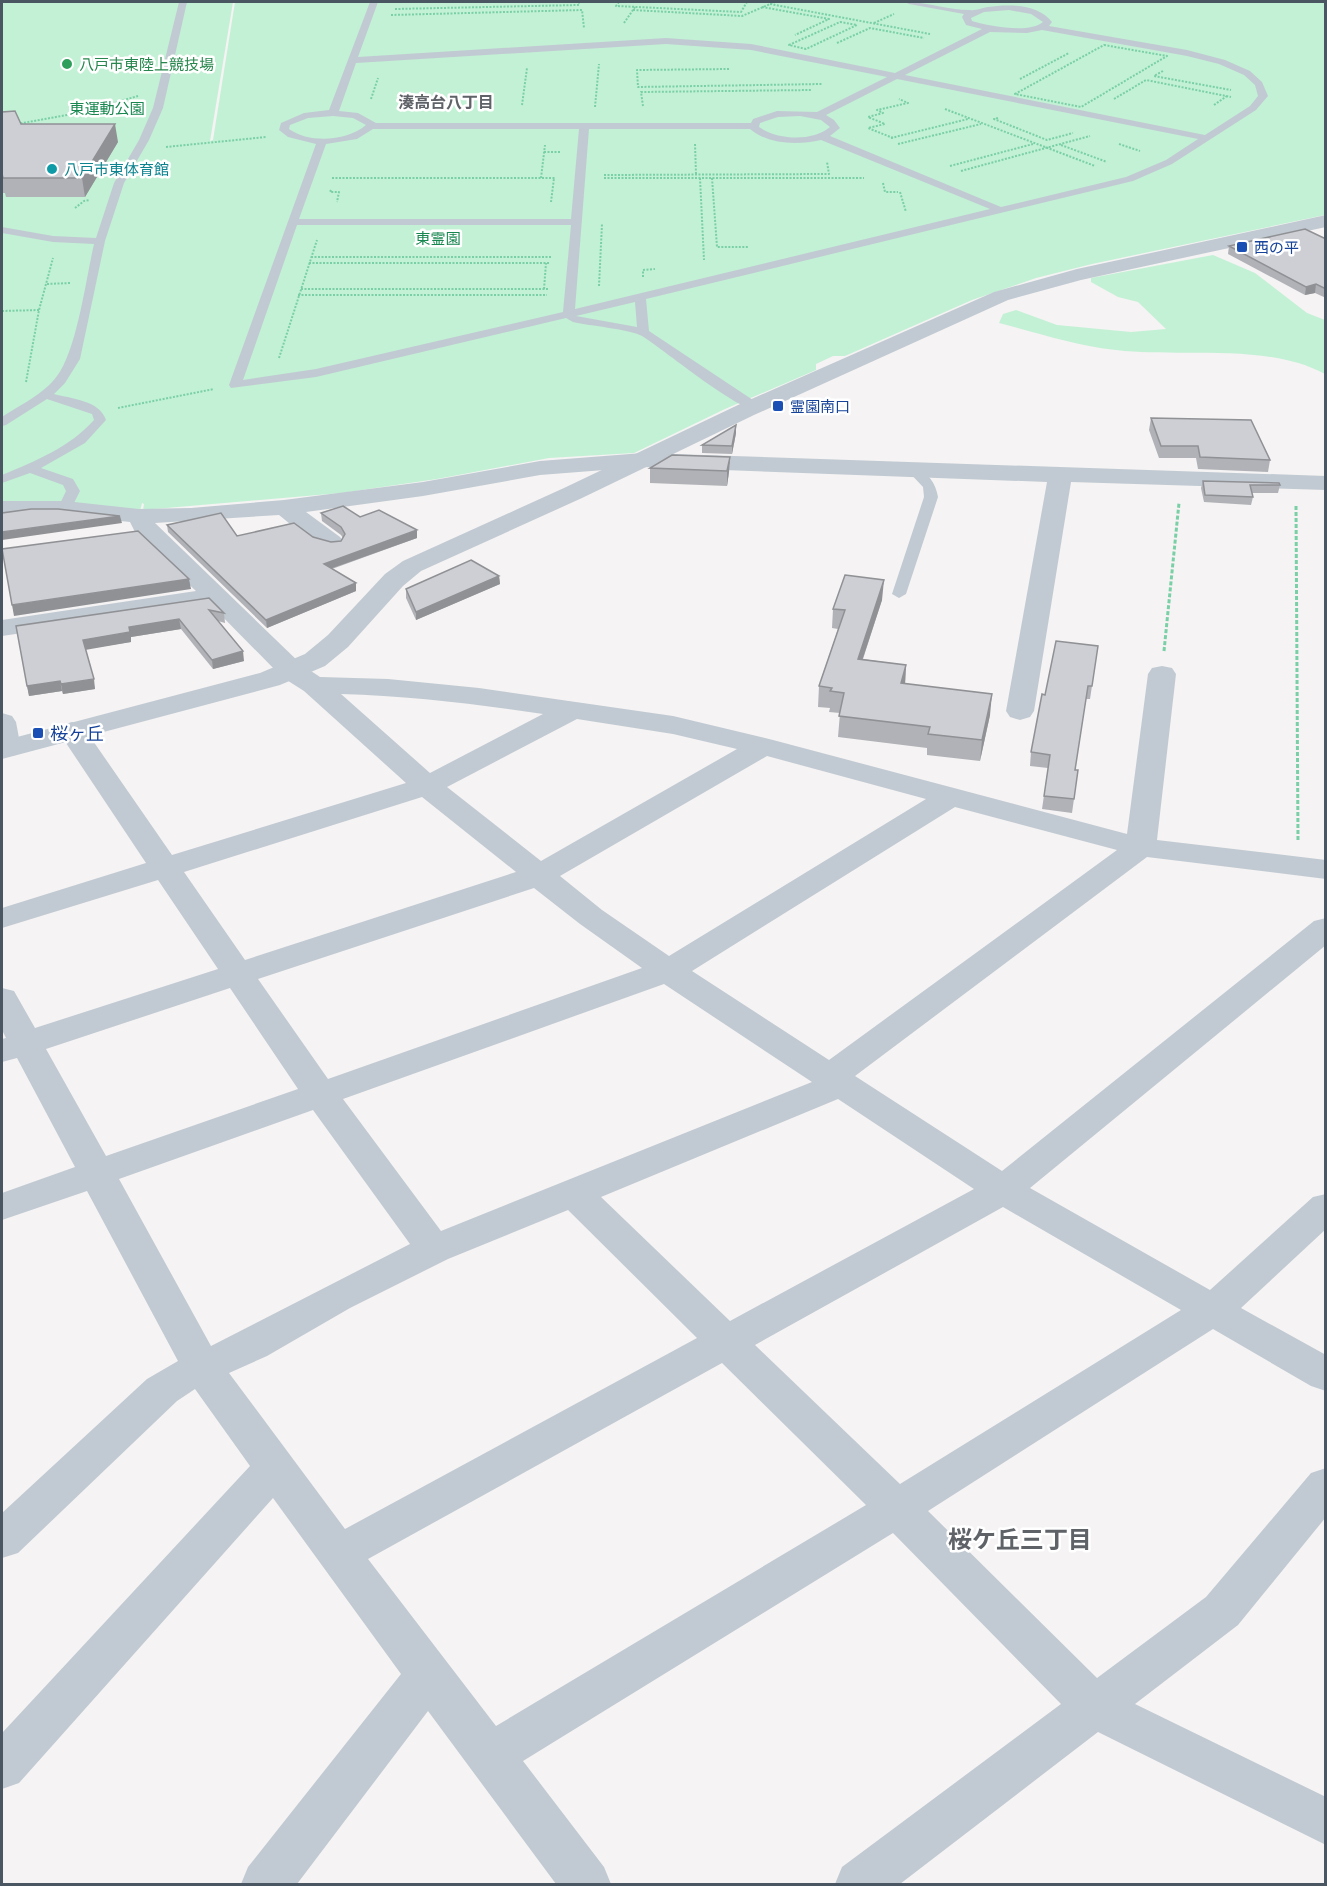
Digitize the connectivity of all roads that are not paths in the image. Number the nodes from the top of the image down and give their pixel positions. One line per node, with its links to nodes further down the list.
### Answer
1 (183, 2): 24 (lane)
2 (374, 2): 9 (lane)
3 (909, 2): 6 (lane)
4 (1041, 2): 5 (lane)
5 (1025, 10): 6 (lane); 7 (lane)
6 (970, 13): 8 (lane)
7 (1042, 27): 8 (lane); 17 (lane)
8 (988, 29): 10 (lane)
9 (354, 60): 10 (lane); 11 (lane)
10 (895, 76): 12 (lane); 17 (lane)
11 (333, 113): 13 (lane); 18 (lane)
12 (817, 116): 15 (lane); 16 (lane)
13 (371, 126): 14 (lane); 18 (lane)
14 (589, 126): 15 (lane); 22 (lane)
15 (754, 126): 16 (lane)
16 (821, 136): 19 (lane)
17 (1207, 138): 19 (lane)
18 (322, 141): 21 (lane)
19 (1000, 210): 25 (lane)
20 (1326, 221): 29 (street)
21 (293, 222): 22 (lane); 26 (lane)
22 (578, 222): 26 (lane)
23 (2, 230): 24 (lane)
24 (100, 241): 28 (lane)
25 (640, 296): 26 (lane); 27 (lane)
26 (569, 314): 27 (lane)
27 (643, 332): 29 (lane)
28 (45, 395): 30 (lane); 32 (lane)
29 (755, 406): 31 (street)
30 (2, 422)
31 (644, 460): 33 (street); 37 (street); 47 (street)
32 (29, 468): 35 (lane); 39 (lane)
33 (915, 471): 34 (street); 43 (lane)
34 (1060, 475): 36 (street); 49 (street)
35 (2, 479)
36 (1326, 483)
37 (284, 507): 40 (street); 42 (street)
38 (2, 508): 39 (street)
39 (65, 508): 40 (street)
40 (142, 524): 41 (street); 44 (street)
41 (113, 536)
42 (331, 542)
43 (899, 594)
44 (217, 597): 45 (street); 47 (street)
45 (2, 628)
46 (1162, 674): 55 (street)
47 (303, 678): 48 (street); 50 (street); 53 (street)
48 (573, 710): 52 (street); 53 (street)
49 (1020, 711)
50 (72, 731): 51 (street); 56 (street)
51 (3, 740)
52 (763, 746): 54 (street); 58 (street)
53 (427, 786): 56 (street); 58 (street)
54 (950, 797): 55 (street); 61 (street)
55 (1141, 847): 57 (street); 65 (street)
56 (166, 867): 59 (street); 62 (street)
57 (1312, 868)
58 (537, 875): 61 (street); 62 (street)
59 (2, 918)
60 (1326, 928): 68 (street)
61 (668, 971): 65 (street); 66 (street)
62 (240, 974): 64 (street); 66 (street)
63 (2, 999): 64 (street)
64 (14, 1047): 67 (street)
65 (836, 1080): 68 (street); 69 (street)
66 (319, 1093): 67 (street); 72 (street)
67 (96, 1172): 70 (street); 75 (street)
68 (1003, 1190): 73 (street); 74 (street)
69 (573, 1193): 72 (street); 74 (street)
70 (2, 1207)
71 (1326, 1207): 73 (street)
72 (434, 1249): 75 (street)
73 (1213, 1310): 76 (street); 79 (street)
74 (724, 1342): 79 (street); 81 (street)
75 (202, 1367): 77 (street); 80 (street)
76 (1326, 1375)
77 (275, 1467): 81 (street); 85 (street)
78 (1326, 1485): 83 (street)
79 (897, 1508): 83 (street); 84 (street)
80 (2, 1540)
81 (338, 1554): 82 (street)
82 (428, 1675): 84 (street); 87 (street)
83 (1095, 1707): 86 (street); 89 (street)
84 (489, 1756): 88 (street)
85 (2, 1767)
86 (1326, 1822)
87 (266, 1884)
88 (586, 1884)
89 (860, 1884)

